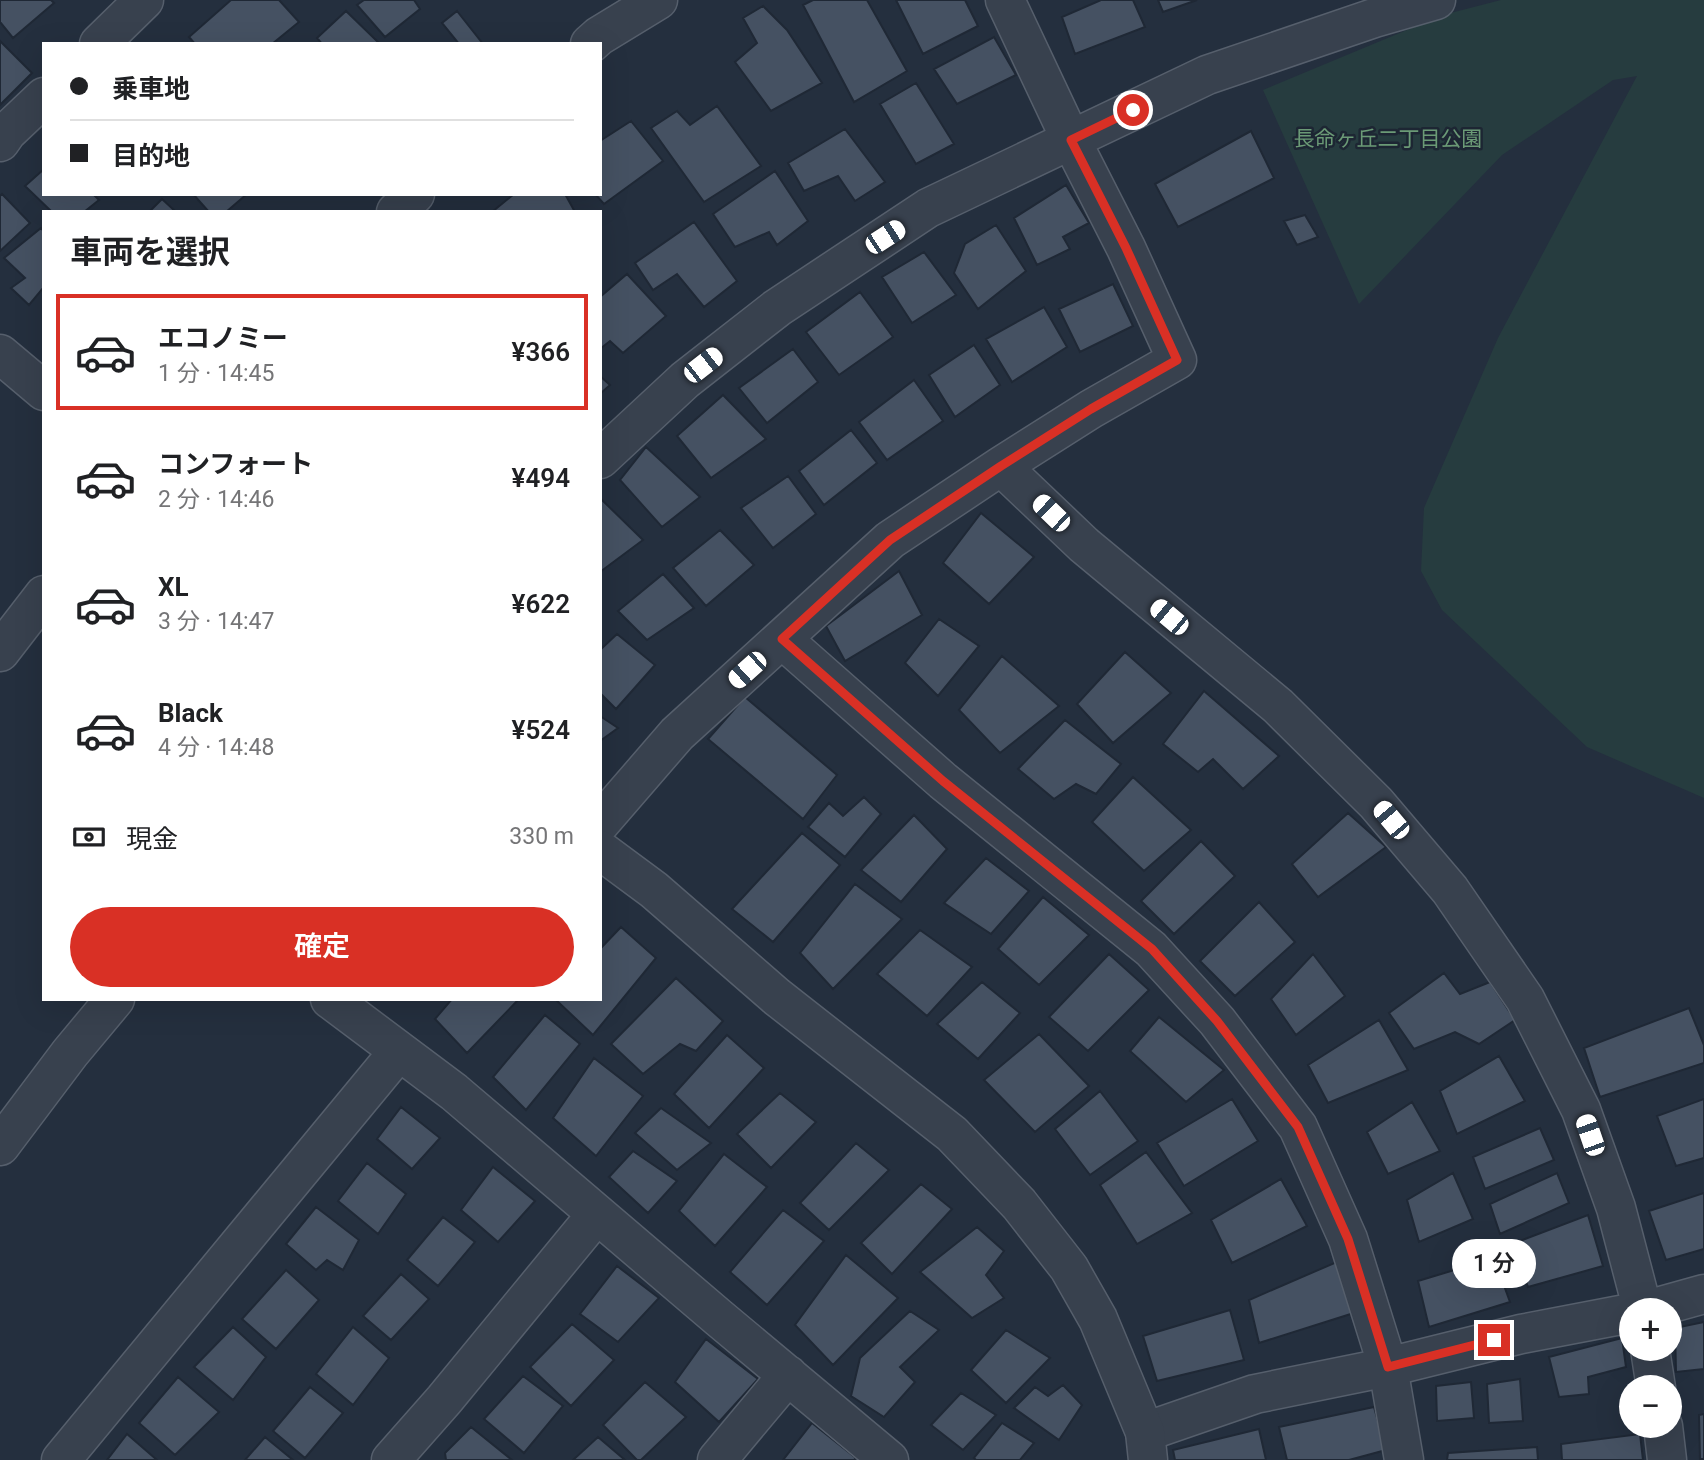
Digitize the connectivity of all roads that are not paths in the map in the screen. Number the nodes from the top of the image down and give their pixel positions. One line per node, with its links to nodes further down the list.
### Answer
1 (144, 0): 5 (street)
2 (658, 0): 6 (street)
3 (1005, 0): 8 (street)
4 (1436, 0): 8 (street)
5 (101, 42)
6 (592, 42)
7 (42, 99): 9 (street)
8 (1071, 140): 14 (street); 15 (street)
9 (0, 142)
10 (413, 196): 11 (street)
11 (398, 210)
12 (0, 354): 13 (street)
13 (42, 389)
14 (602, 457)
15 (1001, 466): 17 (street); 27 (street)
16 (42, 598): 18 (street)
17 (782, 639): 19 (street); 30 (street)
18 (0, 652)
19 (602, 821)
20 (602, 851): 33 (street)
21 (114, 1001): 24 (street)
22 (333, 1001): 23 (street)
23 (399, 1051): 25 (street); 34 (street)
24 (0, 1146)
25 (597, 1214): 31 (street); 35 (street)
26 (1704, 1294): 28 (street)
27 (1640, 1298)
28 (1682, 1300)
29 (1619, 1315): 30 (street)
30 (1388, 1367): 33 (street); 38 (street)
31 (788, 1376): 36 (street); 37 (street)
32 (1664, 1438): 39 (street)
33 (1147, 1446)
34 (61, 1460)
35 (391, 1460)
36 (718, 1460)
37 (889, 1460)
38 (1404, 1460)
39 (1667, 1460)

